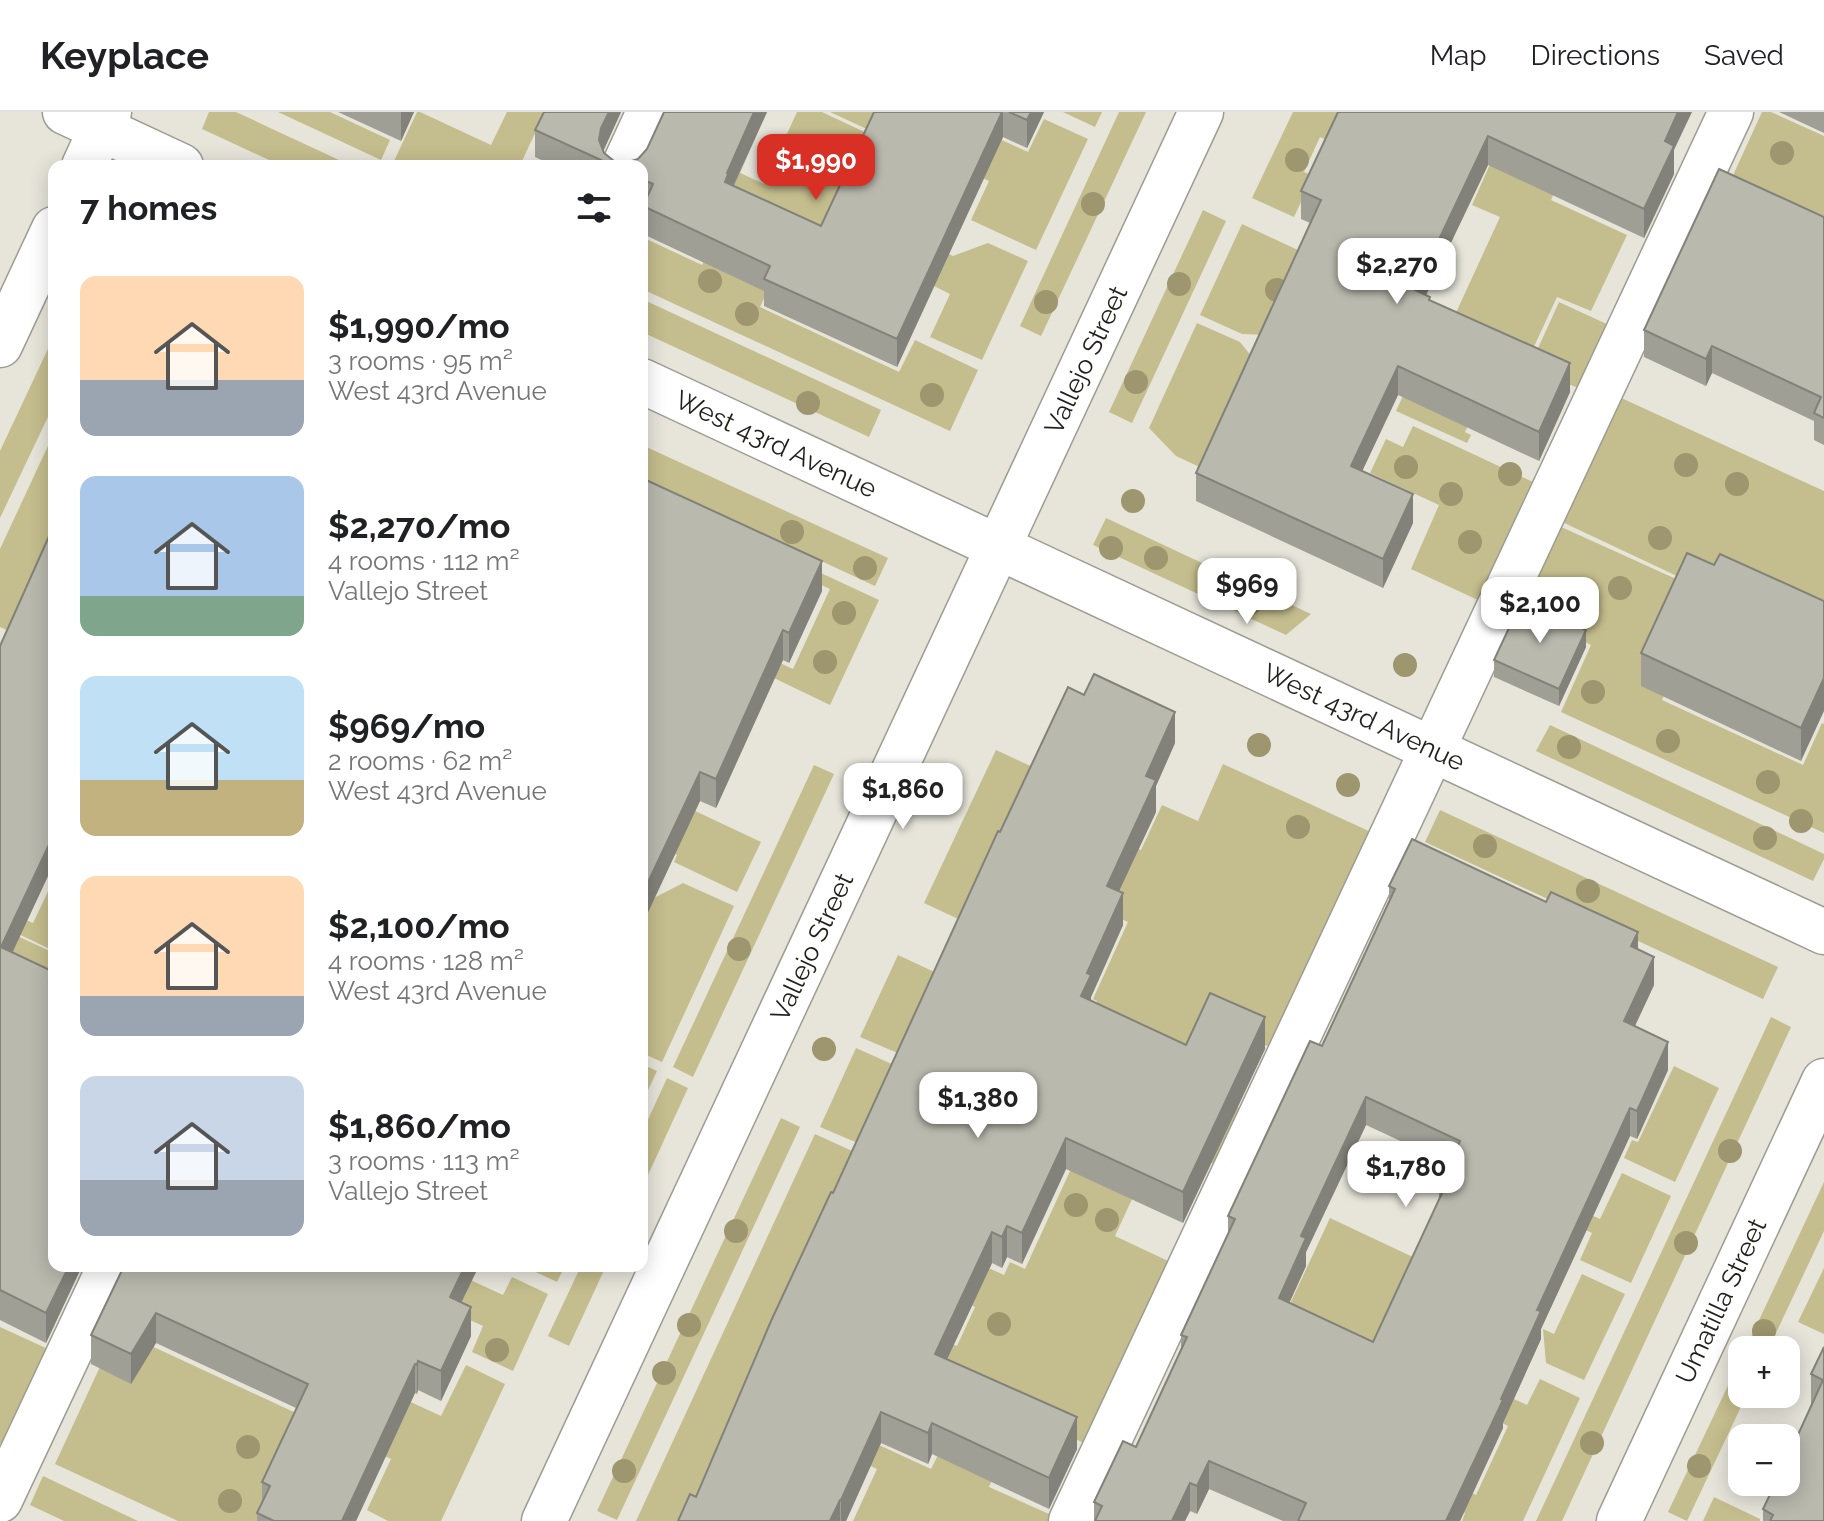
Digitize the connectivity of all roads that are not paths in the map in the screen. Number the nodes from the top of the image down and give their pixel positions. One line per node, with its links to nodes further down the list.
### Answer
1 (649, 112): 6 (street)
2 (1201, 112): 10 (street, Vallejo Street)
3 (1731, 112): 11 (street)
4 (90, 130): 5 (street)
5 (166, 160)
6 (627, 160)
7 (48, 242): 8 (street)
8 (0, 345)
9 (648, 384): 10 (street, West 43rd Avenue)
10 (998, 547): 11 (street, West 43rd Avenue); 16 (street, Vallejo Street)
11 (1433, 750): 12 (street, West 43rd Avenue); 17 (street)
12 (1824, 932)
13 (1824, 1081): 18 (street, Umatilla Street)
14 (107, 1272): 15 (street)
15 (0, 1500)
16 (544, 1521)
17 (1071, 1521)
18 (1619, 1521)

